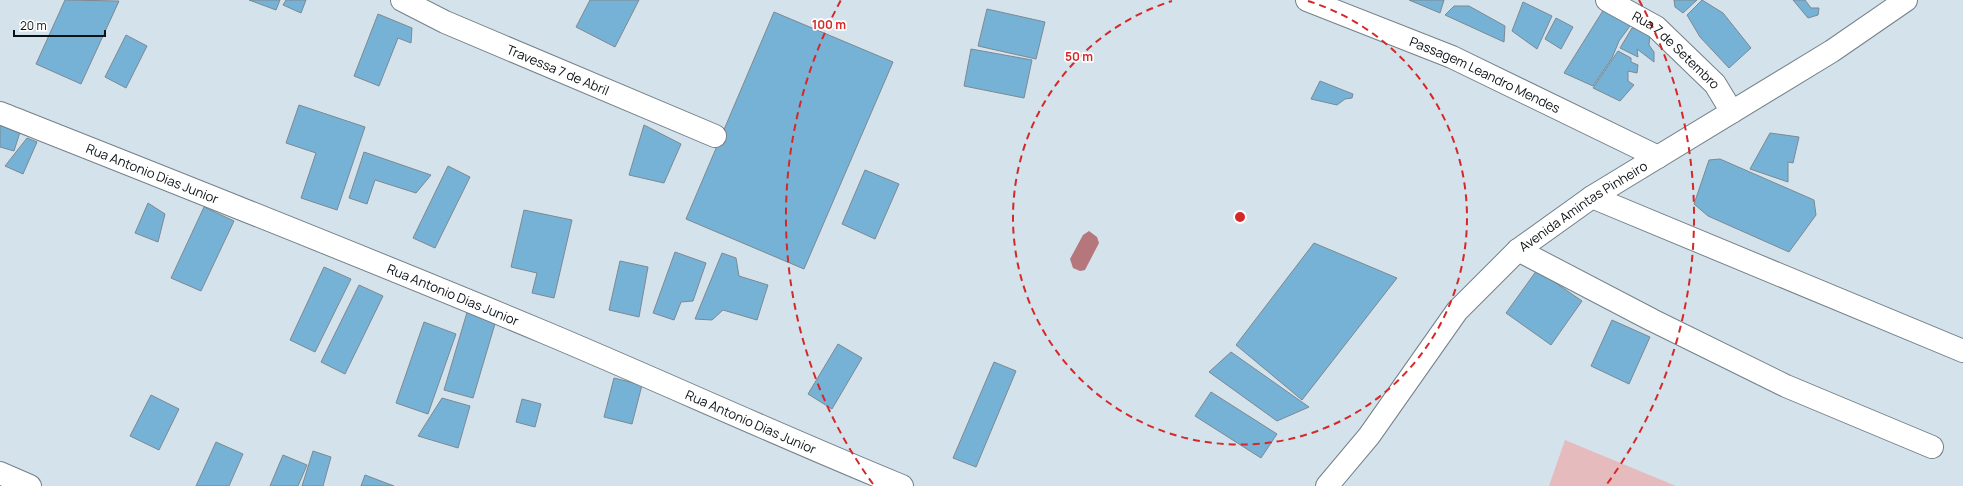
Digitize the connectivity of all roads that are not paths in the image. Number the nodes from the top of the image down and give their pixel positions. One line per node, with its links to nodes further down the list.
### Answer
1 (402, 0): 7 (street, Travessa 7 de Abril)
2 (1307, 0): 8 (street, Passagem Leandro Mendes)
3 (1607, 0): 5 (street, Rua 7 de Setembro)
4 (1906, 0): 5 (street, Avenida Amintas Pinheiro)
5 (1732, 112): 8 (street, Avenida Amintas Pinheiro)
6 (0, 113): 15 (street, Rua Antonio Dias Junior)
7 (715, 136)
8 (1658, 157): 9 (street, Avenida Amintas Pinheiro)
9 (1592, 197): 10 (street, Avenida Amintas Pinheiro); 11 (street)
10 (1518, 250): 12 (street); 16 (street, Avenida Amintas Pinheiro)
11 (1963, 351)
12 (1932, 447)
13 (0, 473): 14 (street)
14 (30, 486)
15 (902, 486)
16 (1327, 486)

